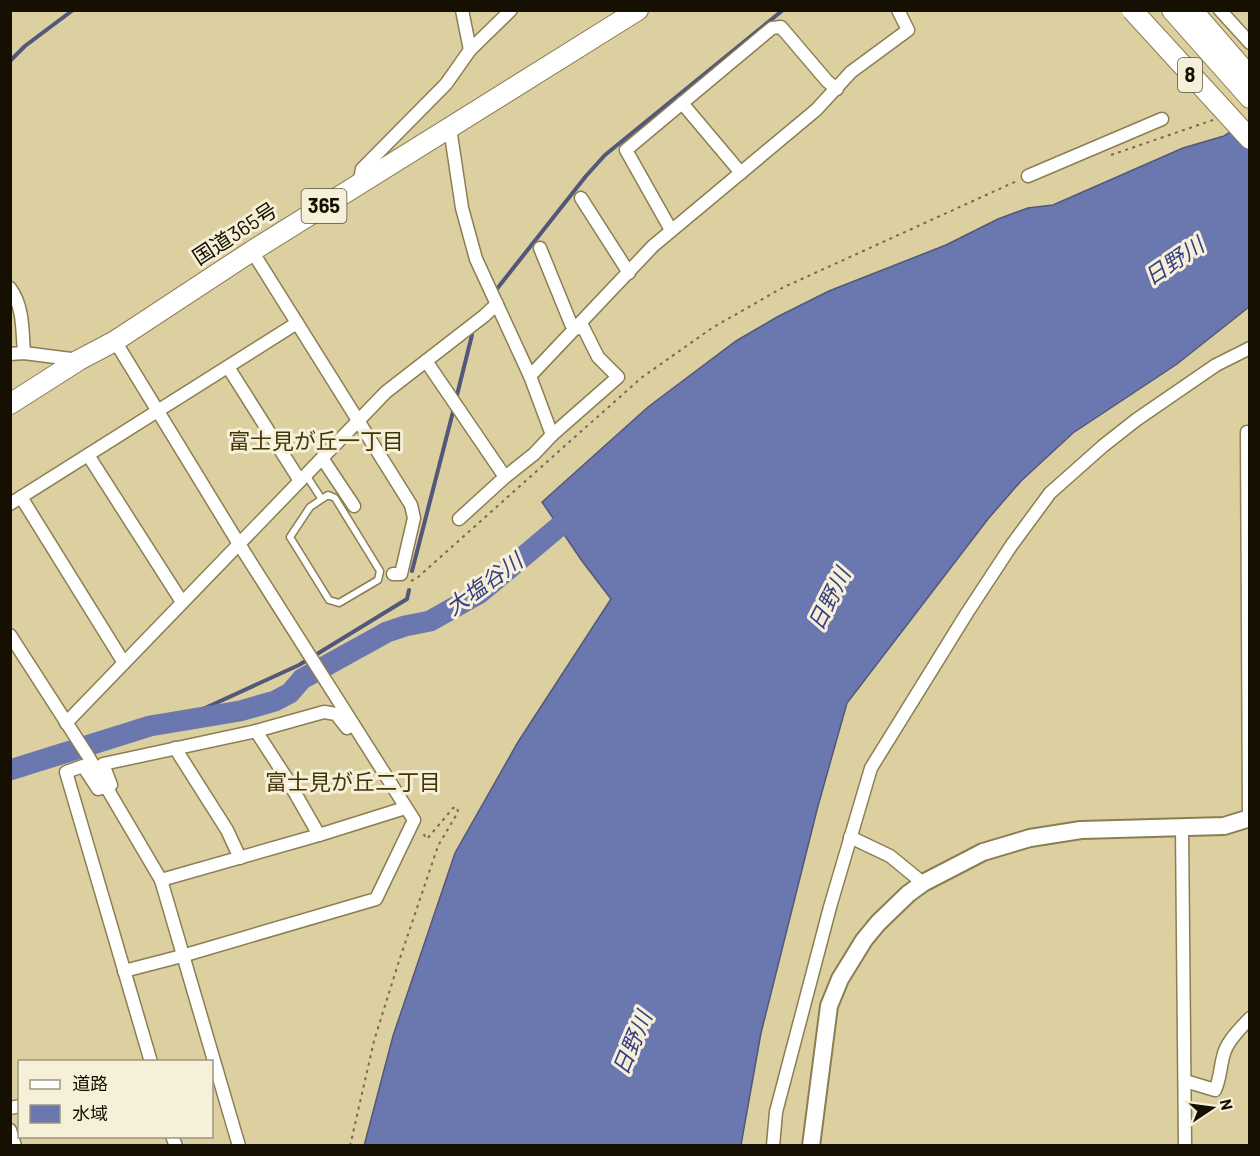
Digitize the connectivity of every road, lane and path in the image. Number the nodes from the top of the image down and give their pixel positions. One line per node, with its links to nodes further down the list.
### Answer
1 (462, 10): 11 (street)
2 (511, 10): 11 (street)
3 (638, 10): 19 (highway, 国道365号 / 365)
4 (898, 10): 13 (street)
5 (1132, 10): 20 (highway, 8, bridge)
6 (1149, 10): 18 (highway, 8)
7 (1172, 10): 14 (highway, 8)
8 (1192, 10): 12 (highway, 8)
9 (1220, 10): 10 (street)
10 (1250, 43)
11 (470, 50): 24 (street)
12 (1250, 77)
13 (837, 89): 15 (street); 22 (street)
14 (1250, 98)
15 (682, 104): 22 (street); 26 (street)
16 (1162, 119): 23 (street)
17 (1215, 119): 21 (path)
18 (1250, 122)
19 (450, 128): 24 (highway, 国道365号 / 365); 31 (street)
20 (1250, 140)
21 (1102, 158)
22 (741, 173): 26 (street)
23 (1028, 176): 56 (path)
24 (359, 184): 28 (highway, 国道365号 / 365)
25 (581, 198): 29 (street)
26 (671, 230): 29 (street)
27 (540, 248): 33 (street)
28 (252, 251): 32 (street); 34 (highway, 国道365号 / 365)
29 (629, 273): 33 (street)
30 (10, 288): 36 (street)
31 (497, 304): 39 (street); 41 (street)
32 (297, 323): 40 (street); 44 (street)
33 (578, 326): 41 (street); 46 (street)
34 (115, 341): 38 (highway, 国道365号 / 365); 43 (street)
35 (1250, 348): 70 (street)
36 (24, 353): 37 (street); 38 (street)
37 (10, 354)
38 (79, 360): 42 (highway, 国道365号 / 365)
39 (426, 361): 44 (street); 49 (street)
40 (228, 367): 43 (street); 50 (street)
41 (530, 376): 46 (street)
42 (10, 404)
43 (158, 411): 47 (street); 55 (street)
44 (358, 420): 48 (street); 56 (street)
45 (1250, 432): 66 (street)
46 (552, 435): 49 (street)
47 (88, 455): 52 (street); 57 (street)
48 (322, 458): 50 (street); 53 (street)
49 (505, 477): 54 (street)
50 (303, 478): 51 (lane); 55 (street)
51 (321, 498): 51 (lane)
52 (16, 500): 59 (street)
53 (354, 506)
54 (459, 519)
55 (239, 544): 57 (street); 62 (street)
56 (397, 574)
57 (182, 602): 59 (street)
58 (10, 635): 60 (street)
59 (124, 663): 60 (street)
60 (66, 723): 64 (street)
61 (256, 731): 62 (street); 63 (street); 69 (street)
62 (368, 747): 65 (street)
63 (175, 748): 64 (street); 71 (street)
64 (106, 787): 72 (street); 75 (street)
65 (405, 808): 67 (street); 69 (street)
66 (1249, 818): 68 (main road)
67 (414, 820): 74 (street); 80 (path)
68 (1182, 827): 73 (main road); 78 (street)
69 (319, 835): 71 (street)
70 (850, 837): 73 (street); 81 (street)
71 (240, 858): 72 (street)
72 (161, 880): 74 (street)
73 (924, 883): 82 (main road)
74 (182, 956): 75 (street); 79 (street)
75 (124, 970): 77 (street)
76 (1250, 1018): 78 (street)
77 (150, 1060)
78 (1185, 1081): 83 (street)
79 (239, 1146)
80 (350, 1146)
81 (773, 1146)
82 (811, 1146)
83 (1185, 1146)

